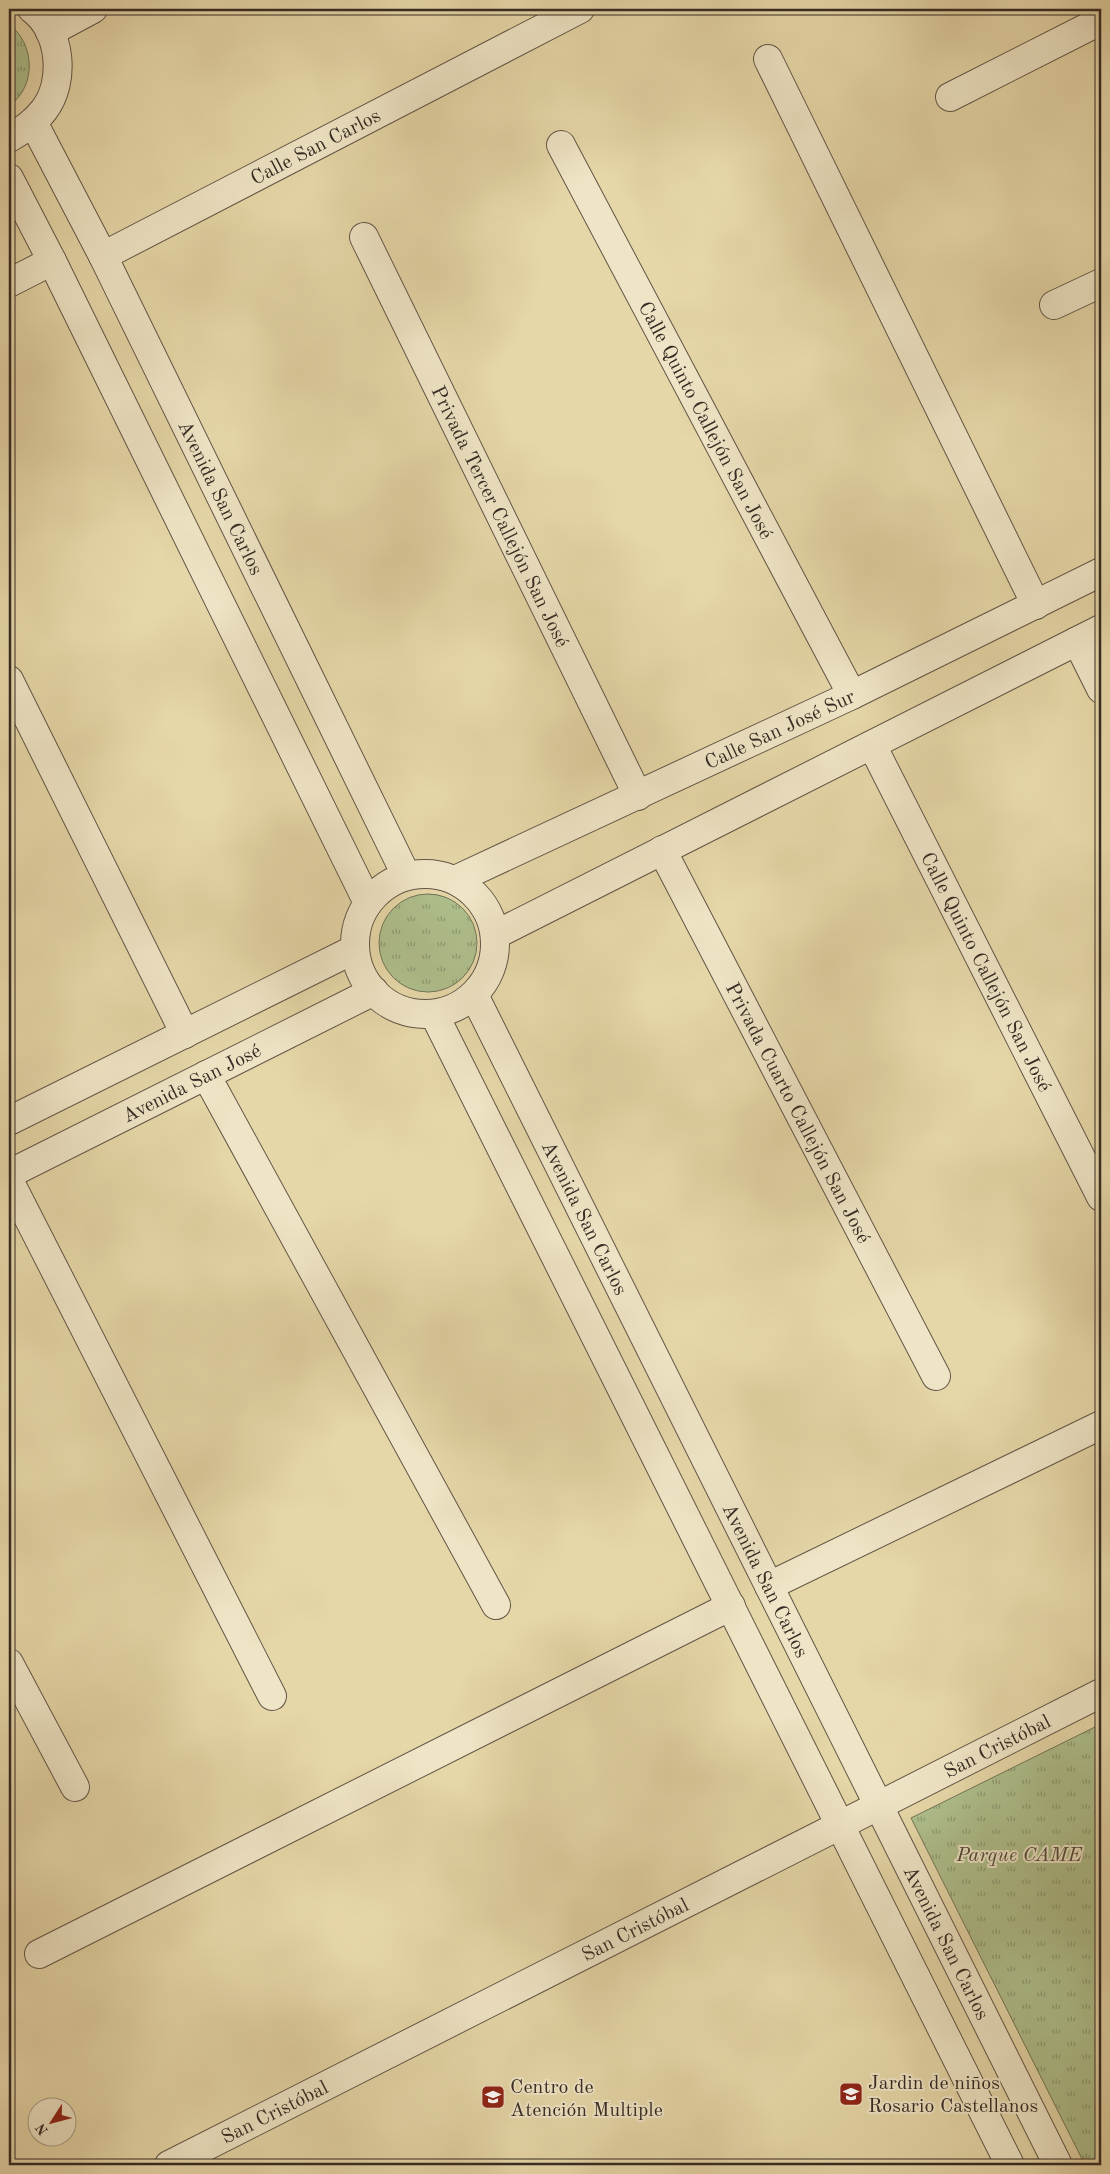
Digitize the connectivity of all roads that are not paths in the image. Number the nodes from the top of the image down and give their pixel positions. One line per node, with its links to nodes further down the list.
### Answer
1 (32, 9): 5 (street)
2 (93, 9): 5 (street)
3 (580, 9): 13 (street, Calle San Carlos)
4 (1094, 24): 7 (street)
5 (50, 32): 8 (street)
6 (768, 59): 19 (street)
7 (950, 97)
8 (33, 122): 9 (street); 13 (street, Avenida San Carlos)
9 (9, 138)
10 (560, 145): 24 (street, Calle Quinto Callejón San José)
11 (9, 178): 14 (street)
12 (364, 237): 26 (street, Privada Tercer Callejón San José)
13 (103, 256): 28 (street, Avenida San Carlos)
14 (52, 261): 15 (street); 30 (street)
15 (9, 283)
16 (1101, 283): 17 (street)
17 (1054, 305)
18 (1101, 572): 19 (street, Calle San José Sur)
19 (1036, 605): 24 (street, Calle San José Sur)
20 (1101, 630): 21 (street)
21 (1077, 642): 23 (street); 25 (street)
22 (9, 680): 36 (street)
23 (1101, 689)
24 (852, 695): 26 (street, Calle San José Sur)
25 (872, 745): 27 (street); 41 (street, Calle Quinto Callejón San José)
26 (638, 796): 29 (street, Calle San José Sur)
27 (662, 850): 31 (street); 42 (street, Privada Cuarto Callejón San José)
28 (406, 876): 29 (street); 30 (street)
29 (455, 880): 31 (street)
30 (368, 903): 32 (street)
31 (495, 935): 34 (street)
32 (355, 949): 33 (street); 36 (street)
33 (374, 992): 35 (street); 37 (street, Avenida San José)
34 (474, 995): 35 (street); 44 (street, Avenida San Carlos)
35 (434, 1014): 46 (street)
36 (185, 1034): 38 (street)
37 (206, 1075): 39 (street, Avenida San José); 45 (street)
38 (9, 1121)
39 (9, 1174)
40 (9, 1180): 49 (street)
41 (1101, 1197)
42 (936, 1376)
43 (1101, 1425): 44 (street)
44 (769, 1586): 51 (street, Avenida San Carlos)
45 (496, 1605)
46 (731, 1606): 52 (street); 53 (street)
47 (9, 1663): 50 (street)
48 (1101, 1693): 51 (street, San Cristóbal)
49 (272, 1696)
50 (76, 1787)
51 (879, 1806): 52 (street, San Cristóbal); 56 (street, Avenida San Carlos)
52 (840, 1825): 54 (street, San Cristóbal); 55 (street)
53 (39, 1954)
54 (169, 2165)
55 (1010, 2165)
56 (1058, 2165)

